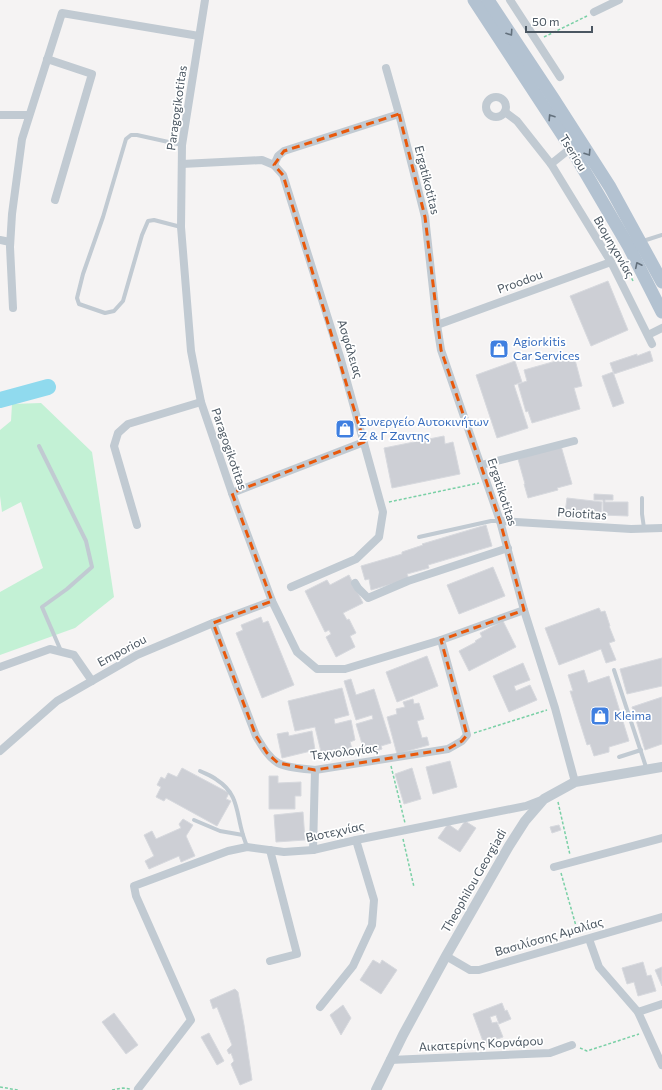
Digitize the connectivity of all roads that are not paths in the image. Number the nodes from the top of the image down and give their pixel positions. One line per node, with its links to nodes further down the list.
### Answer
1 (205, 0): 7 (street, Paragogikotitas)
2 (474, 0): 16 (main road, Tseriou, one-way to 2)
3 (488, 0): 25 (main road, Tseriou, one-way to 25)
4 (510, 0): 10 (street)
5 (619, 0): 6 (street)
6 (594, 12)
7 (199, 36): 8 (street); 15 (street, Paragogikotitas)
8 (47, 59): 14 (street); 20 (street)
9 (386, 68): 12 (street, Ergatikotitas)
10 (560, 77)
11 (505, 112): 18 (street, Βιομηχανίας)
12 (399, 114): 19 (street); 30 (street, Ergatikotitas)
13 (0, 115): 14 (street)
14 (29, 115): 24 (street)
15 (182, 146): 17 (street, Paragogikotitas); 21 (lane)
16 (571, 148): 18 (street); 29 (main road, Tseriou, one-way to 16)
17 (182, 164): 19 (street); 21 (street, Paragogikotitas)
18 (551, 164): 26 (street, Βιομηχανίας)
19 (274, 165): 36 (street, Ασφάλειας)
20 (55, 200)
21 (180, 227): 34 (street, Paragogikotitas)
22 (662, 235): 25 (lane)
23 (0, 240): 24 (street)
24 (10, 242): 28 (street)
25 (640, 242): 27 (main road, Tseriou)
26 (610, 262): 30 (street, Proodou); 32 (street, Βιομηχανίας)
27 (662, 282)
28 (13, 308)
29 (662, 312)
30 (437, 325): 38 (street, Ergatikotitas)
31 (662, 328): 32 (street)
32 (648, 335): 33 (street, Βιομηχανίας)
33 (652, 344)
34 (201, 402): 39 (street, Paragogikotitas); 42 (street)
35 (574, 441): 38 (street)
36 (364, 442): 39 (street); 48 (street, Ασφάλειας)
37 (39, 446): 53 (lane)
38 (481, 465): 41 (street, Ergatikotitas)
39 (232, 493): 49 (street, Paragogikotitas)
40 (642, 498): 43 (lane)
41 (500, 521): 43 (street, Poiotitas); 45 (lane); 46 (street, Ergatikotitas)
42 (137, 525)
43 (644, 528): 44 (street, Poiotitas)
44 (662, 528)
45 (420, 538)
46 (508, 548): 47 (street); 50 (street, Ergatikotitas)
47 (355, 583)
48 (291, 587)
49 (272, 601): 51 (street, Emporiou); 52 (street, Paragogikotitas)
50 (524, 610): 52 (street, Paragogikotitas); 64 (street, Ergatikotitas)
51 (213, 623): 56 (street, Emporiou); 61 (street, Τεχνολογίας)
52 (441, 640): 61 (street, Τεχνολογίας)
53 (61, 651): 54 (street); 56 (street)
54 (0, 667)
55 (614, 670): 57 (lane)
56 (92, 681): 58 (street, Emporiou)
57 (641, 750): 59 (lane); 62 (lane)
58 (0, 751)
59 (619, 757)
60 (662, 767): 62 (street, Theophilou Georgiadi)
61 (315, 770): 72 (street)
62 (647, 770): 64 (street, Theophilou Georgiadi)
63 (200, 771): 67 (lane)
64 (575, 782): 65 (street, Theophilou Georgiadi)
65 (544, 799): 69 (street, Βιοτεχνίας); 76 (street, Theophilou Georgiadi)
66 (194, 820): 67 (lane)
67 (243, 835): 70 (lane)
68 (662, 838): 73 (street)
69 (356, 840): 72 (street, Βιοτεχνίας); 79 (street)
70 (247, 847): 71 (street, Βιοτεχνίας); 84 (street, Βιοτεχνίας)
71 (270, 850): 72 (street, Βιοτεχνίας); 77 (street)
72 (313, 850)
73 (557, 866)
74 (662, 917): 75 (street, Βασιλίσσης Αμαλίας)
75 (589, 939): 76 (street, Βασιλίσσης Αμαλίας); 80 (street)
76 (446, 956): 82 (street, Theophilou Georgiadi)
77 (270, 961)
78 (662, 1004): 80 (street)
79 (320, 1007)
80 (638, 1012): 83 (street)
81 (572, 1045): 82 (street, Αικατερίνης Κορνάρου)
82 (390, 1060): 85 (street, Theophilou Georgiadi)
83 (662, 1065)
84 (138, 1089)
85 (376, 1090)

